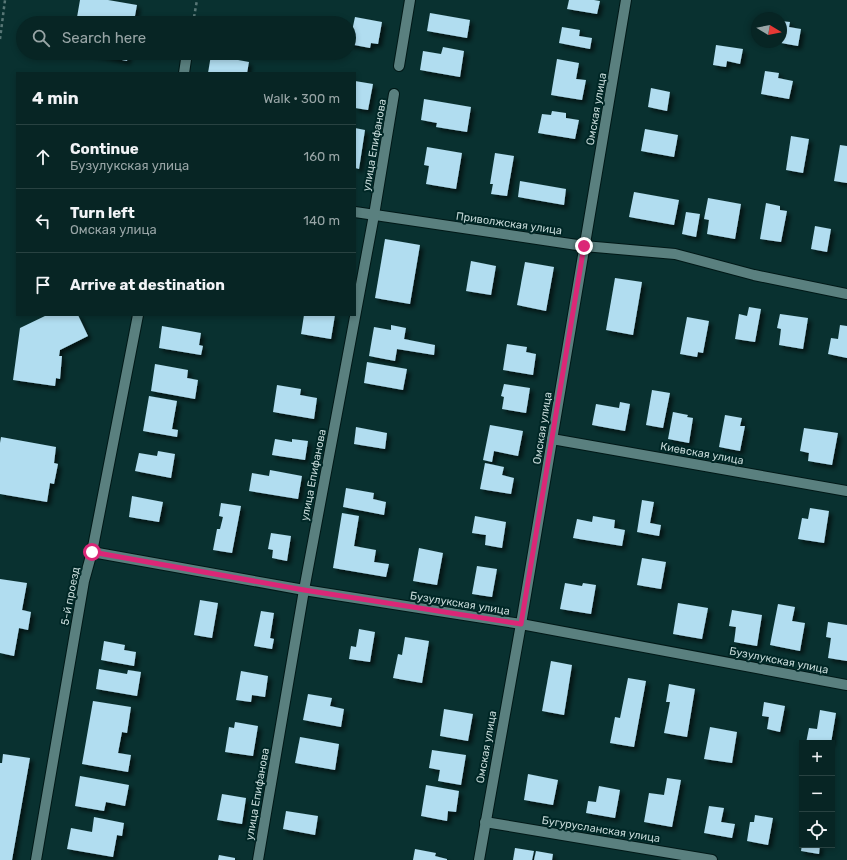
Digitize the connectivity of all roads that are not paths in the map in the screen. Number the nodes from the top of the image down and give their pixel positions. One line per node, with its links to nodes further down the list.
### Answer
1 (410, 0): 4 (street)
2 (626, 0): 9 (street, Омская улица)
3 (187, 60): 5 (street)
4 (399, 66)
5 (184, 72)
6 (394, 94): 8 (street, улица Епифанова)
7 (356, 212): 8 (street, Приволжская улица)
8 (374, 215): 9 (street, Приволжская улица); 11 (street, улица Епифанова)
9 (584, 246): 10 (street, Приволжская улица); 14 (street, Омская улица)
10 (847, 294)
11 (356, 311)
12 (138, 316): 16 (street, 5-й проезд)
13 (355, 316): 17 (street, улица Епифанова)
14 (552, 439): 15 (street, Киевская улица); 18 (street, Омская улица)
15 (847, 491)
16 (92, 552): 17 (street, Бузулукская улица); 21 (street, 5-й проезд)
17 (304, 590): 18 (street, Бузулукская улица); 22 (street, улица Епифанова)
18 (521, 624): 19 (street, Бузулукская улица); 20 (street, Омская улица)
19 (847, 685)
20 (485, 822): 23 (street, Омская улица); 24 (street, Бугурусланская улица)
21 (36, 860)
22 (258, 860)
23 (479, 860)
24 (712, 860)

